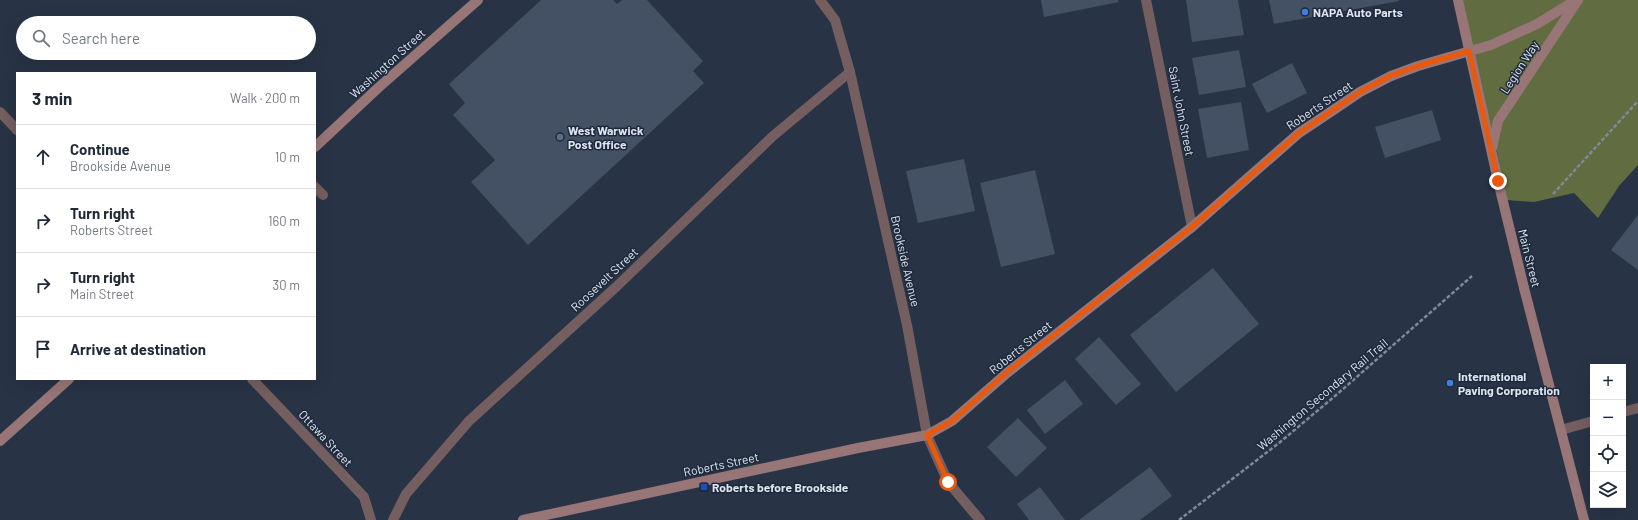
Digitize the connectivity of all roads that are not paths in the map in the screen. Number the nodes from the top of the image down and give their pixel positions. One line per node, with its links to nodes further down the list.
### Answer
1 (478, 0): 10 (main road, Washington Street)
2 (820, 0): 7 (street, Brookside Avenue)
3 (1146, 0): 14 (street, Saint John Street)
4 (1458, 0): 6 (main road, Main Street)
5 (1577, 0): 6 (main road, Legion Way); 11 (main road, Legion Way)
6 (1469, 51): 11 (main road, Main Street); 14 (main road, Roberts Street)
7 (850, 72): 21 (street, Brookside Avenue); 24 (street, Roosevelt Street)
8 (0, 112): 9 (street)
9 (16, 129)
10 (316, 146)
11 (1491, 151): 20 (main road, Main Street, bridge)
12 (316, 188): 13 (street)
13 (323, 195)
14 (1192, 227): 21 (main road, Roberts Street)
15 (67, 380): 22 (main road)
16 (253, 380): 23 (street, Ottawa Street)
17 (1638, 408): 18 (street)
18 (1626, 411)
19 (1590, 422): 20 (street)
20 (1561, 430): 27 (main road, Main Street)
21 (927, 435): 25 (main road, Roberts Street); 26 (street, Brookside Avenue)
22 (0, 441)
23 (371, 520)
24 (393, 520)
25 (523, 520)
26 (980, 520)
27 (1584, 520)

